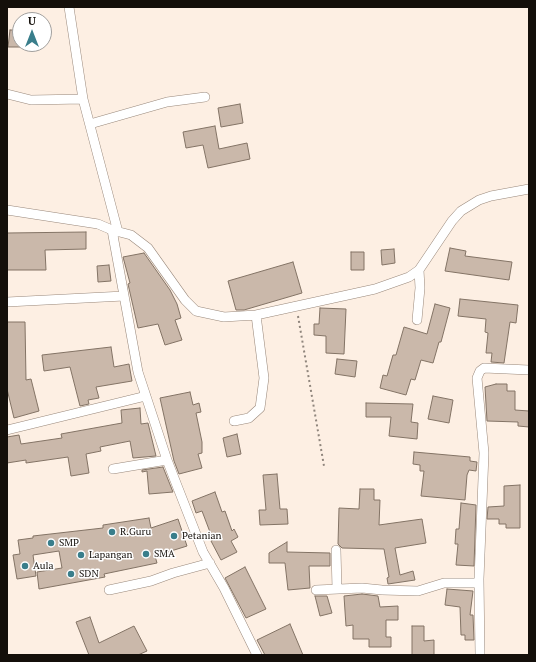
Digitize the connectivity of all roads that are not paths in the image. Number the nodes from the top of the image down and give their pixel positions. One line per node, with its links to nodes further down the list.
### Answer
1 (69, 7): 4 (street)
2 (7, 94): 4 (street)
3 (205, 97): 5 (street)
4 (83, 99): 5 (street)
5 (90, 124): 8 (street)
6 (529, 189): 9 (street)
7 (7, 210): 8 (street)
8 (115, 231): 10 (street); 12 (street)
9 (419, 270): 12 (street); 13 (street)
10 (124, 296): 11 (street); 15 (street)
11 (7, 302)
12 (256, 315): 16 (street)
13 (417, 320)
14 (529, 370): 22 (street)
15 (146, 396): 17 (street); 18 (street)
16 (234, 421)
17 (7, 430)
18 (167, 460): 19 (street); 21 (street)
19 (113, 469)
20 (336, 550): 23 (street)
21 (210, 564): 24 (street); 26 (street)
22 (479, 583): 23 (street); 27 (street)
23 (337, 589): 25 (street)
24 (109, 590)
25 (316, 590)
26 (257, 655)
27 (480, 655)

